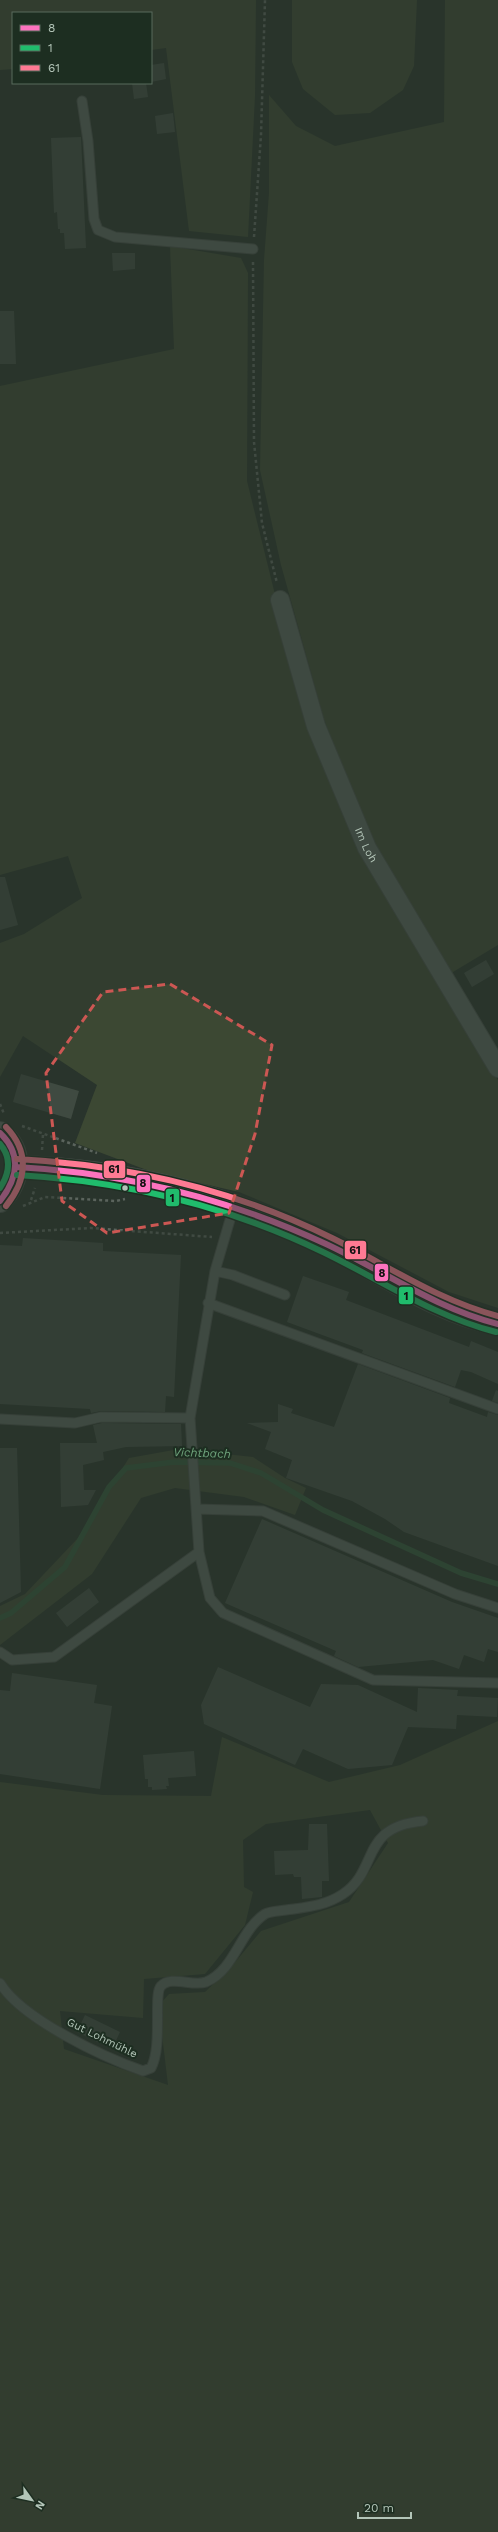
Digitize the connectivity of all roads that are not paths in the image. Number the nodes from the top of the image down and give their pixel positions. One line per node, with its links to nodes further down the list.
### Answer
1 (82, 102): 2 (lane)
2 (253, 249)
3 (280, 600): 4 (street, Im Loh)
4 (498, 1068)
5 (7, 1124): 6 (main road)
6 (17, 1167): 7 (main road); 8 (main road)
7 (10, 1204)
8 (234, 1206): 9 (lane); 12 (main road)
9 (215, 1271): 10 (lane); 11 (lane)
10 (285, 1295)
11 (208, 1303): 13 (lane); 15 (lane)
12 (498, 1324)
13 (498, 1409)
14 (0, 1418): 15 (lane)
15 (190, 1418): 16 (lane)
16 (196, 1509): 17 (lane); 18 (lane)
17 (199, 1552): 19 (lane); 20 (lane)
18 (498, 1608)
19 (0, 1652)
20 (498, 1683)
21 (423, 1821): 22 (lane, Gut Lohmühle)
22 (0, 1983)

